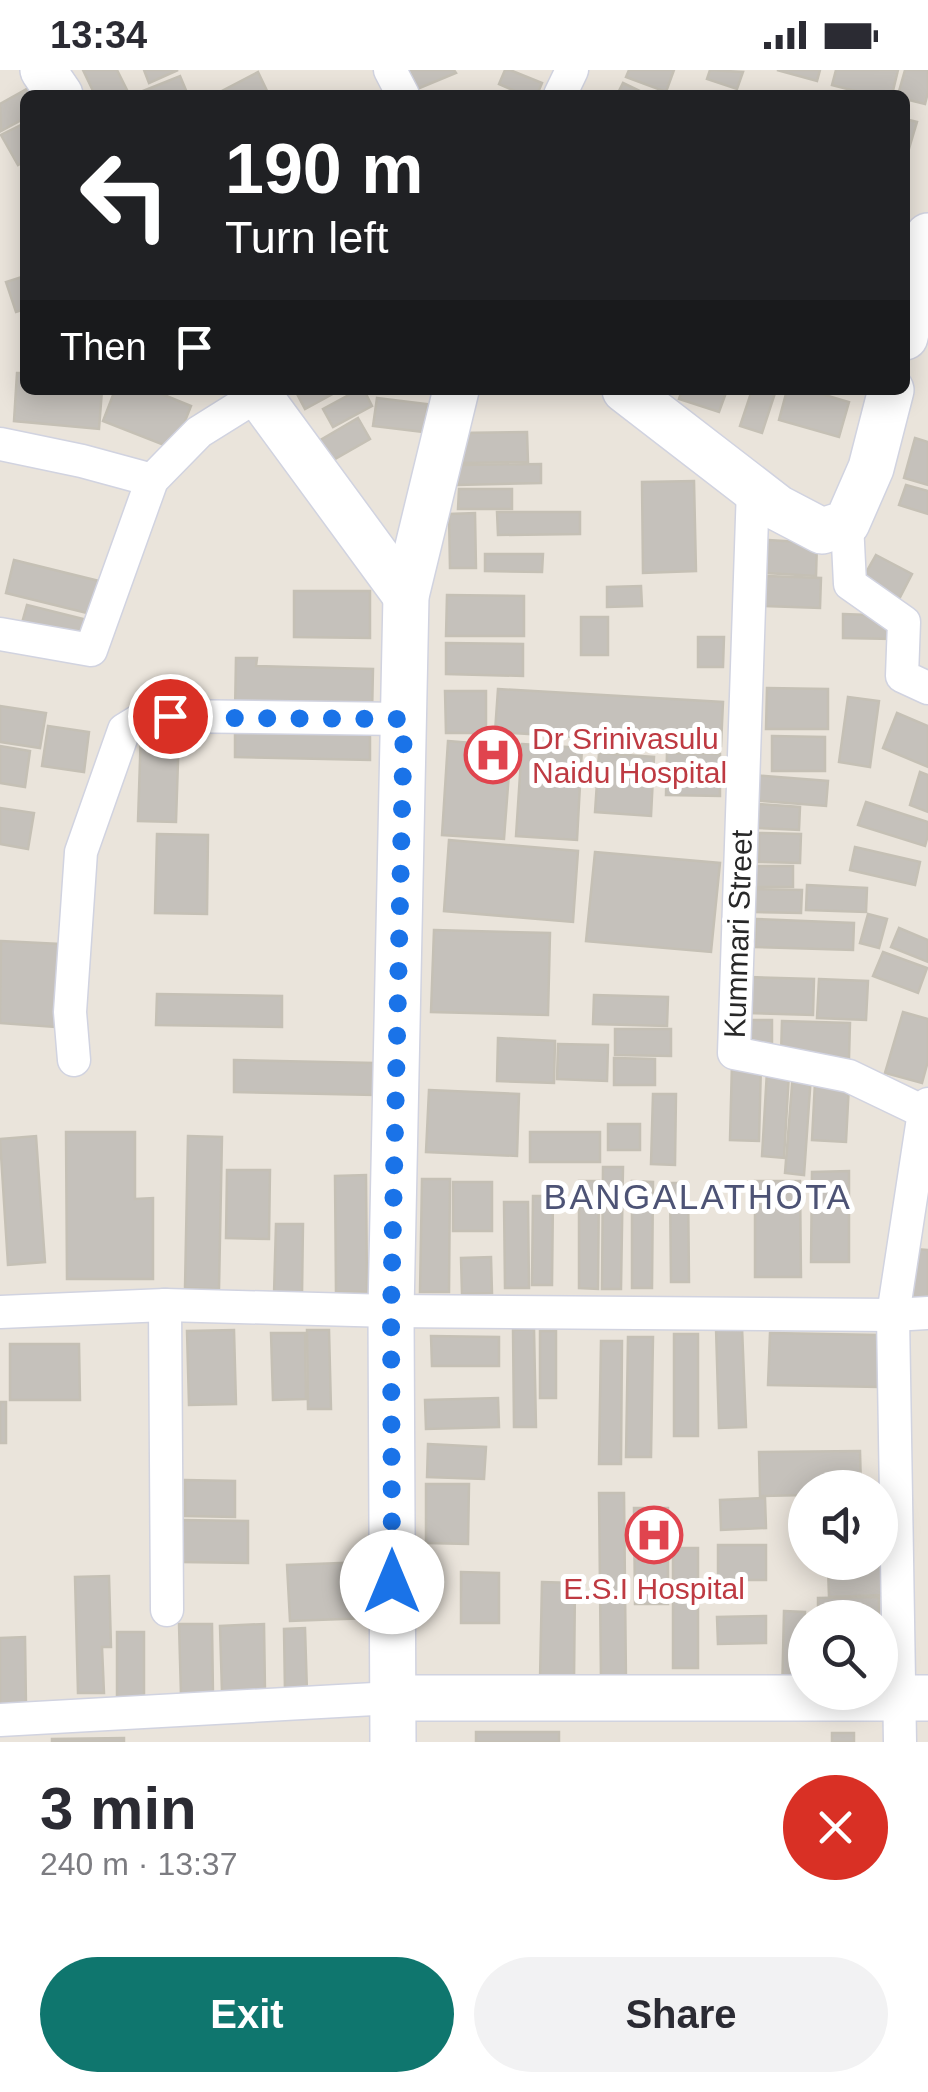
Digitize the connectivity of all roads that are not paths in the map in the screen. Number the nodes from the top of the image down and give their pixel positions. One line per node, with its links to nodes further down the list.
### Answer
1 (928, 236): 2 (main road)
2 (910, 315)
3 (253, 395): 9 (street)
4 (259, 395): 12 (main road)
5 (455, 395): 12 (main road)
6 (632, 395): 10 (main road)
7 (891, 395): 11 (main road)
8 (0, 444): 9 (street)
9 (152, 480): 13 (street)
10 (753, 488): 11 (main road); 17 (street, Kummari Street)
11 (846, 523): 14 (street)
12 (406, 596): 15 (main road)
13 (0, 634)
14 (928, 688)
15 (404, 719): 16 (street); 19 (main road)
16 (74, 1060)
17 (926, 1108): 22 (street)
18 (165, 1305): 19 (street); 20 (street); 23 (street)
19 (391, 1311): 22 (street); 24 (main road)
20 (0, 1312)
21 (928, 1313): 22 (street)
22 (893, 1315): 25 (street)
23 (167, 1610)
24 (392, 1698): 25 (main road); 26 (street); 27 (main road)
25 (909, 1713)
26 (0, 1720)
27 (393, 1742)

